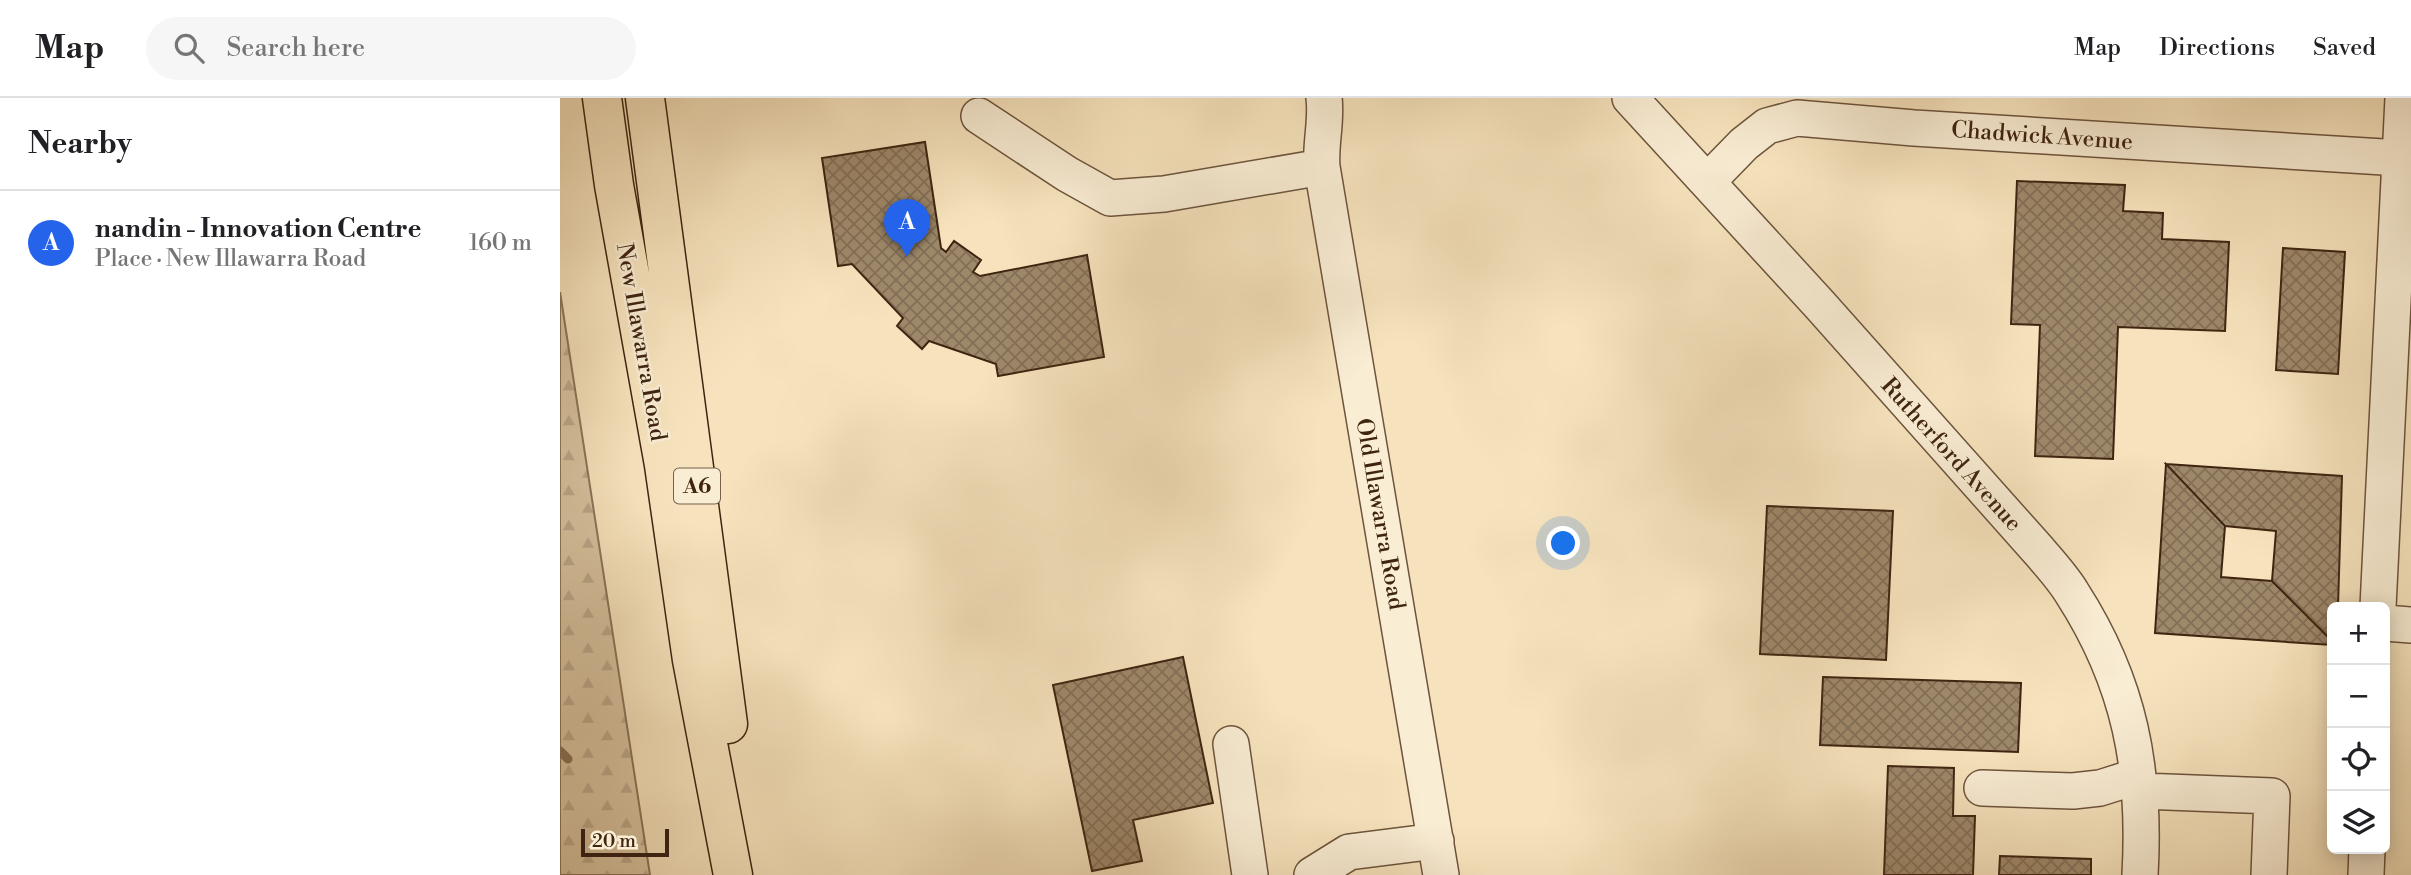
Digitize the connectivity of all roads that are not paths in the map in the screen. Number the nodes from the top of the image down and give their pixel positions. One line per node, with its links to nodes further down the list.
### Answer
1 (602, 98): 14 (highway, New Illawarra Road / A6)
2 (609, 98): 14 (highway)
3 (645, 98): 24 (highway, New Illawarra Road / A6)
4 (1307, 98): 12 (lane, Old Illawarra Road)
5 (1324, 98): 12 (lane, Old Illawarra Road)
6 (1630, 98): 13 (lane, Rutherford Avenue)
7 (2403, 98): 11 (lane)
8 (1760, 112): 9 (lane, Chadwick Avenue); 13 (lane, Chadwick Avenue)
9 (1941, 114): 11 (lane, Chadwick Avenue)
10 (979, 116): 12 (lane)
11 (2400, 158): 15 (lane)
12 (1322, 160): 21 (lane, Old Illawarra Road)
13 (1707, 182): 19 (lane, Rutherford Avenue)
14 (614, 185): 23 (highway, New Illawarra Road / A6)
15 (2378, 602)
16 (2390, 623): 17 (lane)
17 (2411, 625)
18 (1231, 744): 25 (lane)
19 (2140, 783): 20 (lane); 28 (lane, Rutherford Avenue); 29 (lane)
20 (1982, 788)
21 (1436, 841): 26 (lane); 27 (lane, Old Illawarra Road)
22 (2367, 854): 30 (lane)
23 (733, 875)
24 (746, 875)
25 (1250, 875)
26 (1312, 875)
27 (1441, 875)
28 (2140, 875)
29 (2269, 875)
30 (2366, 875)

